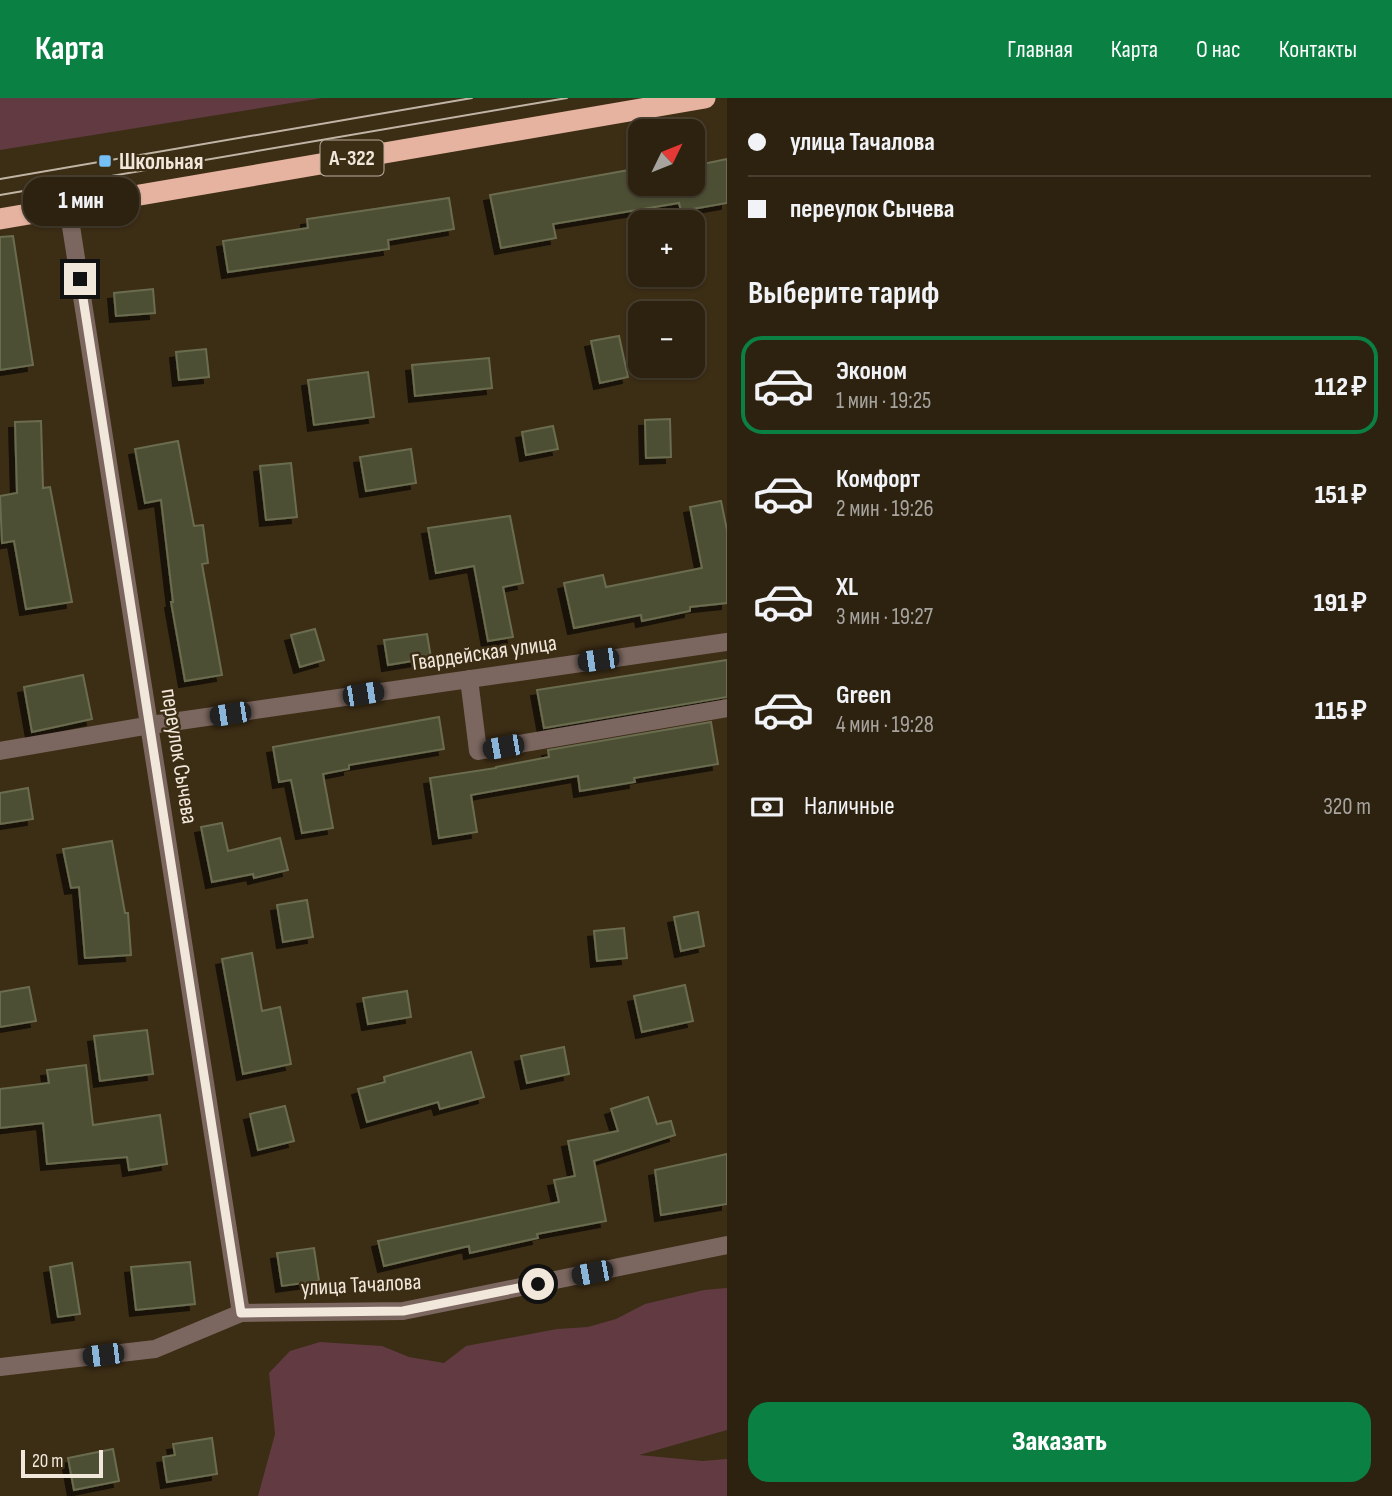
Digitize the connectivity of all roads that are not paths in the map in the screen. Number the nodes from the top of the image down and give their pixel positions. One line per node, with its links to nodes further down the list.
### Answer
1 (705, 98): 2 (highway, А-322)
2 (68, 207): 3 (highway, А-322); 7 (street, переулок Сычева)
3 (0, 219)
4 (727, 642): 5 (street, Гвардейская улица)
5 (469, 678): 6 (street); 7 (street, Гвардейская улица)
6 (727, 708)
7 (151, 725): 8 (street, Гвардейская улица); 10 (street, переулок Сычева)
8 (0, 751)
9 (727, 1245): 10 (street, улица Тачалова)
10 (241, 1313): 11 (street, улица Тачалова)
11 (0, 1367)

